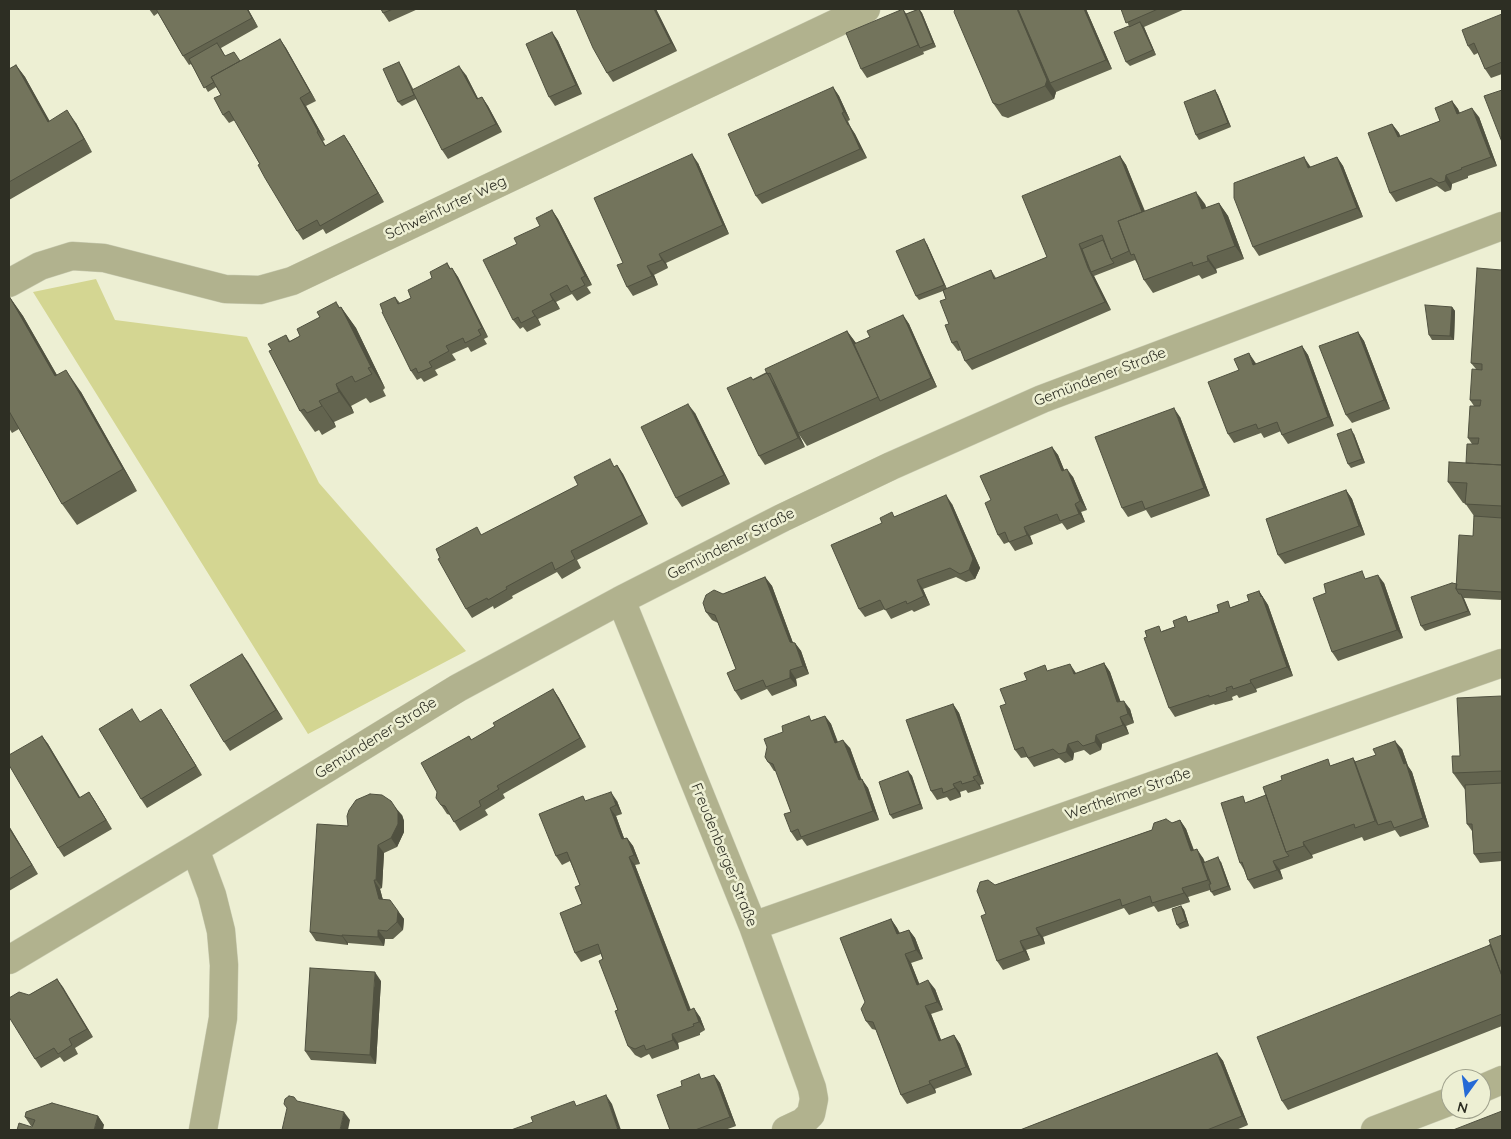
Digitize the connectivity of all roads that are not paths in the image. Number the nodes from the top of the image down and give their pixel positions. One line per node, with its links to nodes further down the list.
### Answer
1 (866, 9): 3 (street, Schweinfurter Weg)
2 (1502, 226): 4 (street, Gemündener Straße)
3 (9, 283)
4 (621, 600): 6 (street, Gemündener Straße); 7 (street, Freudenberger Straße)
5 (1502, 663): 7 (street, Wertheimer Straße)
6 (195, 849): 8 (street, Gemündener Straße); 10 (street)
7 (753, 926): 11 (street, Freudenberger Straße)
8 (9, 960)
9 (1441, 1104): 12 (street)
10 (203, 1130)
11 (786, 1130)
12 (1375, 1130)

